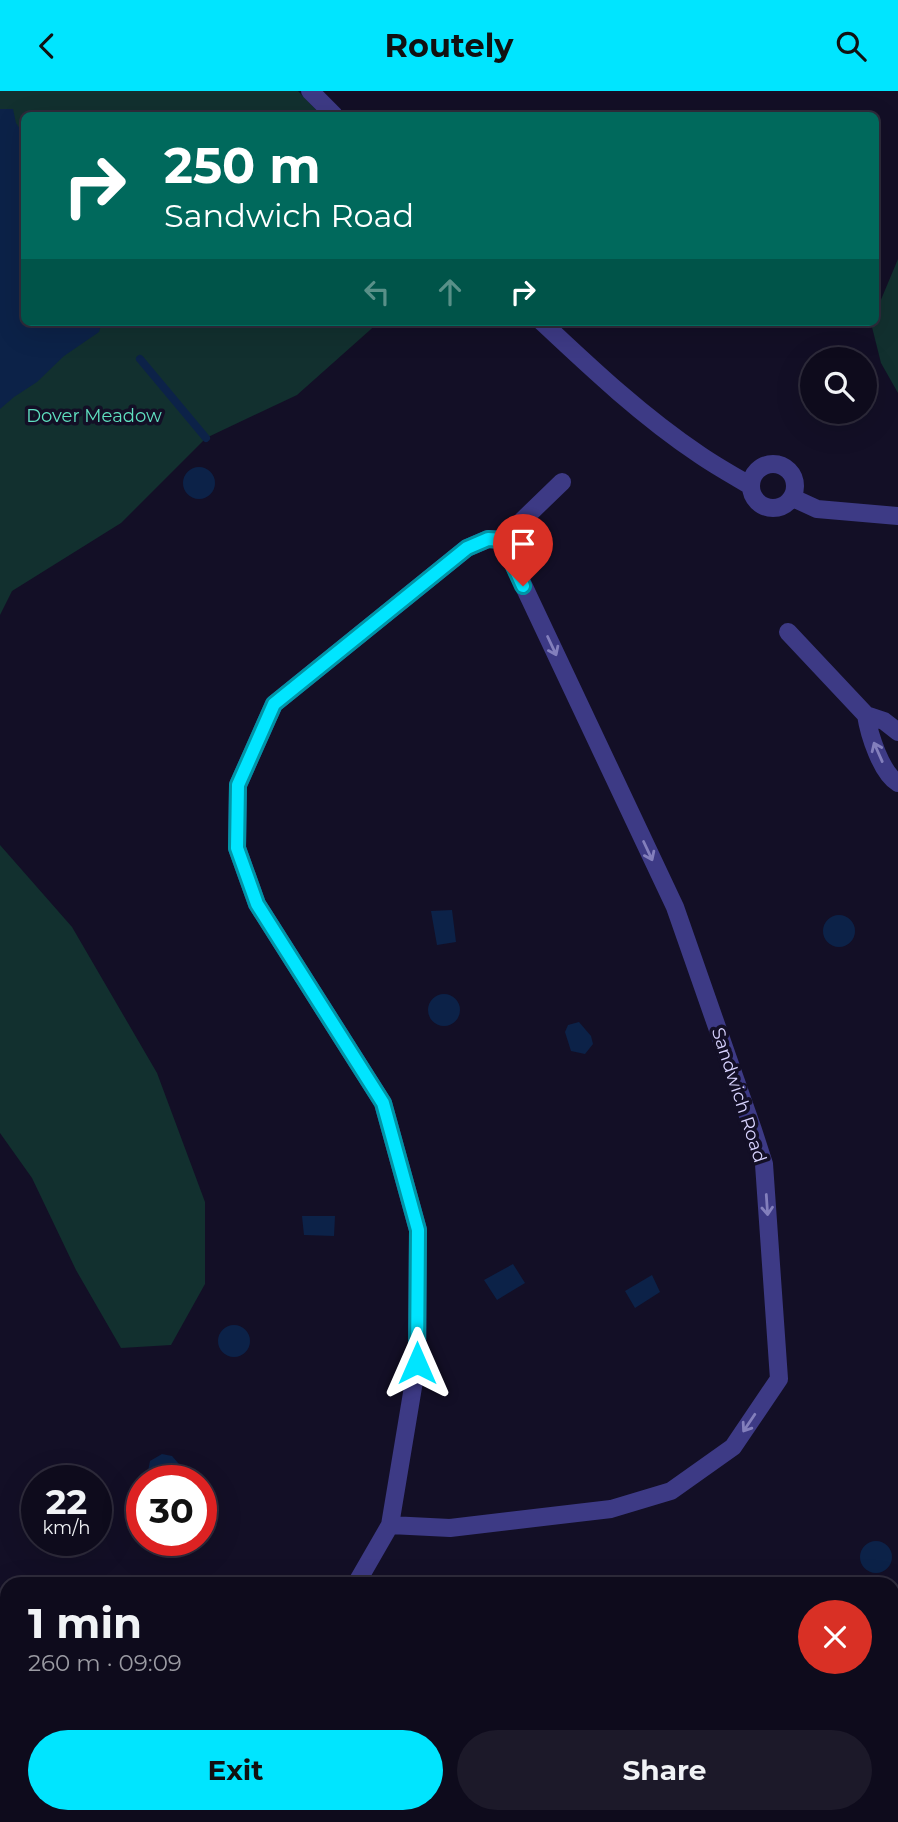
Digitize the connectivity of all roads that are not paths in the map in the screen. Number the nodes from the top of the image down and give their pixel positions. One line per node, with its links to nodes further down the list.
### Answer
1 (310, 91): 2 (street)
2 (331, 112)
3 (546, 326): 5 (street)
4 (562, 482): 8 (street)
5 (751, 486): 6 (street); 6 (street)
6 (793, 498): 7 (street)
7 (898, 516)
8 (502, 540): 13 (street); 13 (street, Sandwich Road, one-way to 13)
9 (788, 632): 10 (street)
10 (866, 715): 11 (street); 12 (street, one-way to 10)
11 (898, 732)
12 (898, 783)
13 (390, 1525): 14 (street)
14 (360, 1577)

